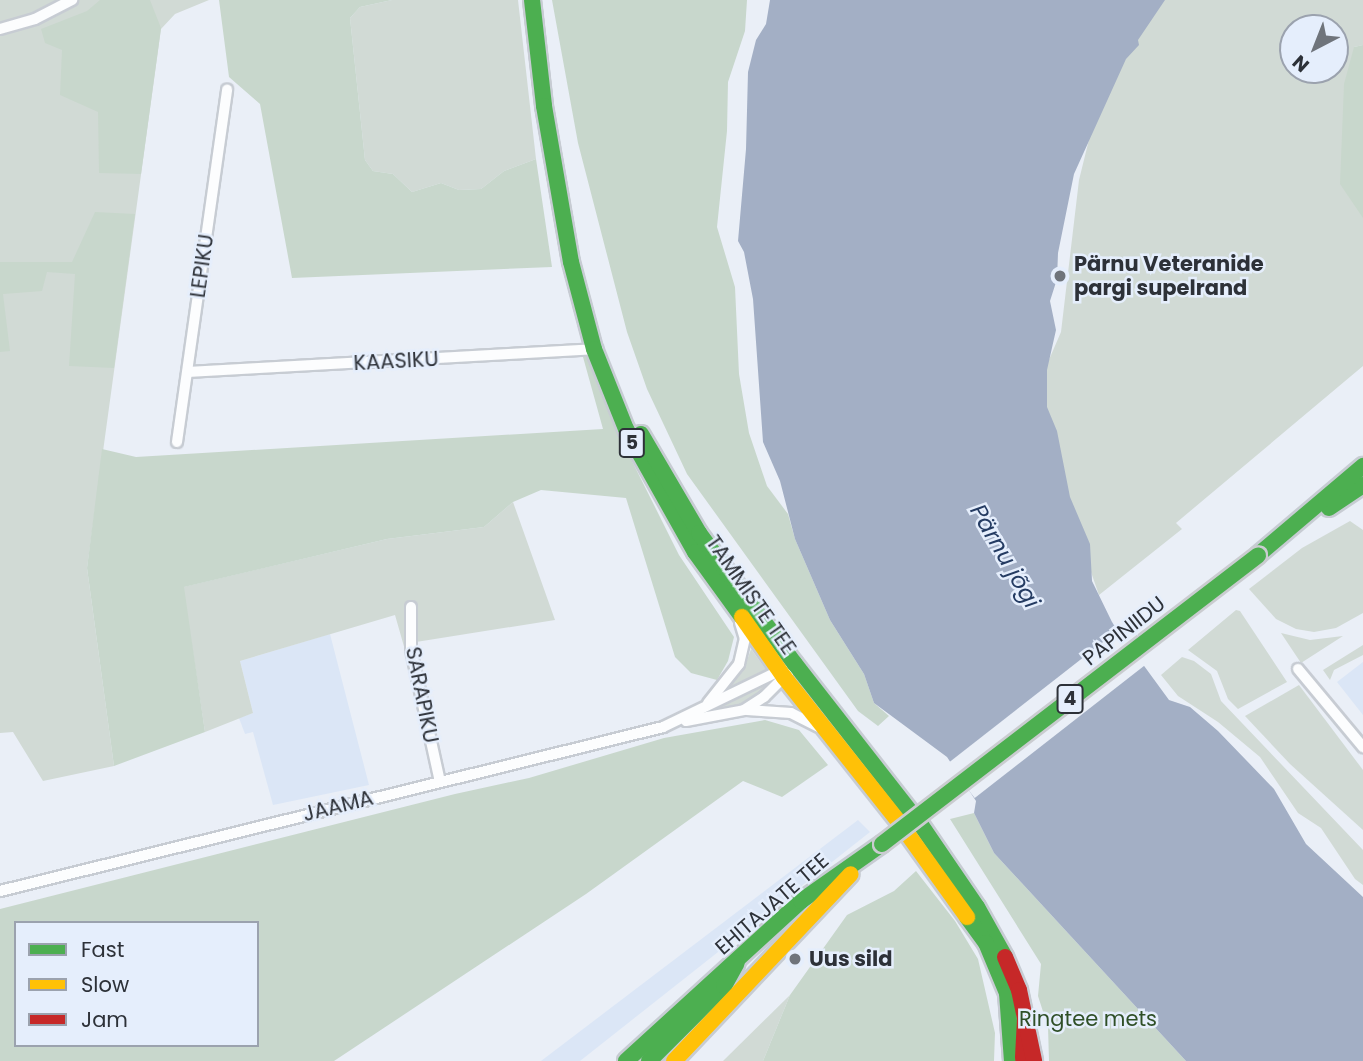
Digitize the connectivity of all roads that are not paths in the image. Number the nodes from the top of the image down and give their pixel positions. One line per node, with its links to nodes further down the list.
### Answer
1 (72, 0): 3 (street)
2 (532, 0): 5 (main road, TAMMISTE TEE / 5)
3 (0, 29)
4 (227, 90): 6 (street, LEPIKU)
5 (599, 349): 6 (street, KAASIKU); 12 (main road, TAMMISTE TEE / 5); 13 (main road, TAMMISTE TEE / 5)
6 (188, 372): 7 (street, LEPIKU)
7 (177, 442)
8 (1363, 466): 10 (main road, PAPINIIDU / 4)
9 (1363, 485): 10 (main road, PAPINIIDU / 4)
10 (1258, 555): 22 (main road, PAPINIIDU / 4, bridge)
11 (411, 607): 21 (street, SARAPIKU)
12 (736, 610): 15 (main road, TAMMISTE TEE / 5); 16 (street, JAAMA)
13 (795, 664): 15 (street, JAAMA); 25 (main road, TAMMISTE TEE / 5)
14 (1298, 669): 20 (street)
15 (782, 674): 16 (street, JAAMA); 17 (street, JAAMA); 19 (main road, TAMMISTE TEE / 5)
16 (701, 710): 18 (street, JAAMA)
17 (744, 710): 18 (street, JAAMA); 19 (street, JAAMA)
18 (676, 722): 21 (street, JAAMA)
19 (827, 733): 30 (main road, TAMMISTE TEE / 5)
20 (1363, 747)
21 (440, 782): 23 (street, JAAMA)
22 (882, 844): 24 (main road, EHITAJATE TEE / 4); 26 (main road, EHITAJATE TEE / 4)
23 (0, 891)
24 (738, 960): 27 (main road, EHITAJATE TEE / 4); 28 (main road)
25 (1025, 1019): 31 (main road, 5); 32 (main road)
26 (685, 1054): 29 (main road, EHITAJATE TEE / 4)
27 (626, 1061)
28 (649, 1061)
29 (674, 1061)
30 (1012, 1061)
31 (1023, 1061)
32 (1034, 1061)

